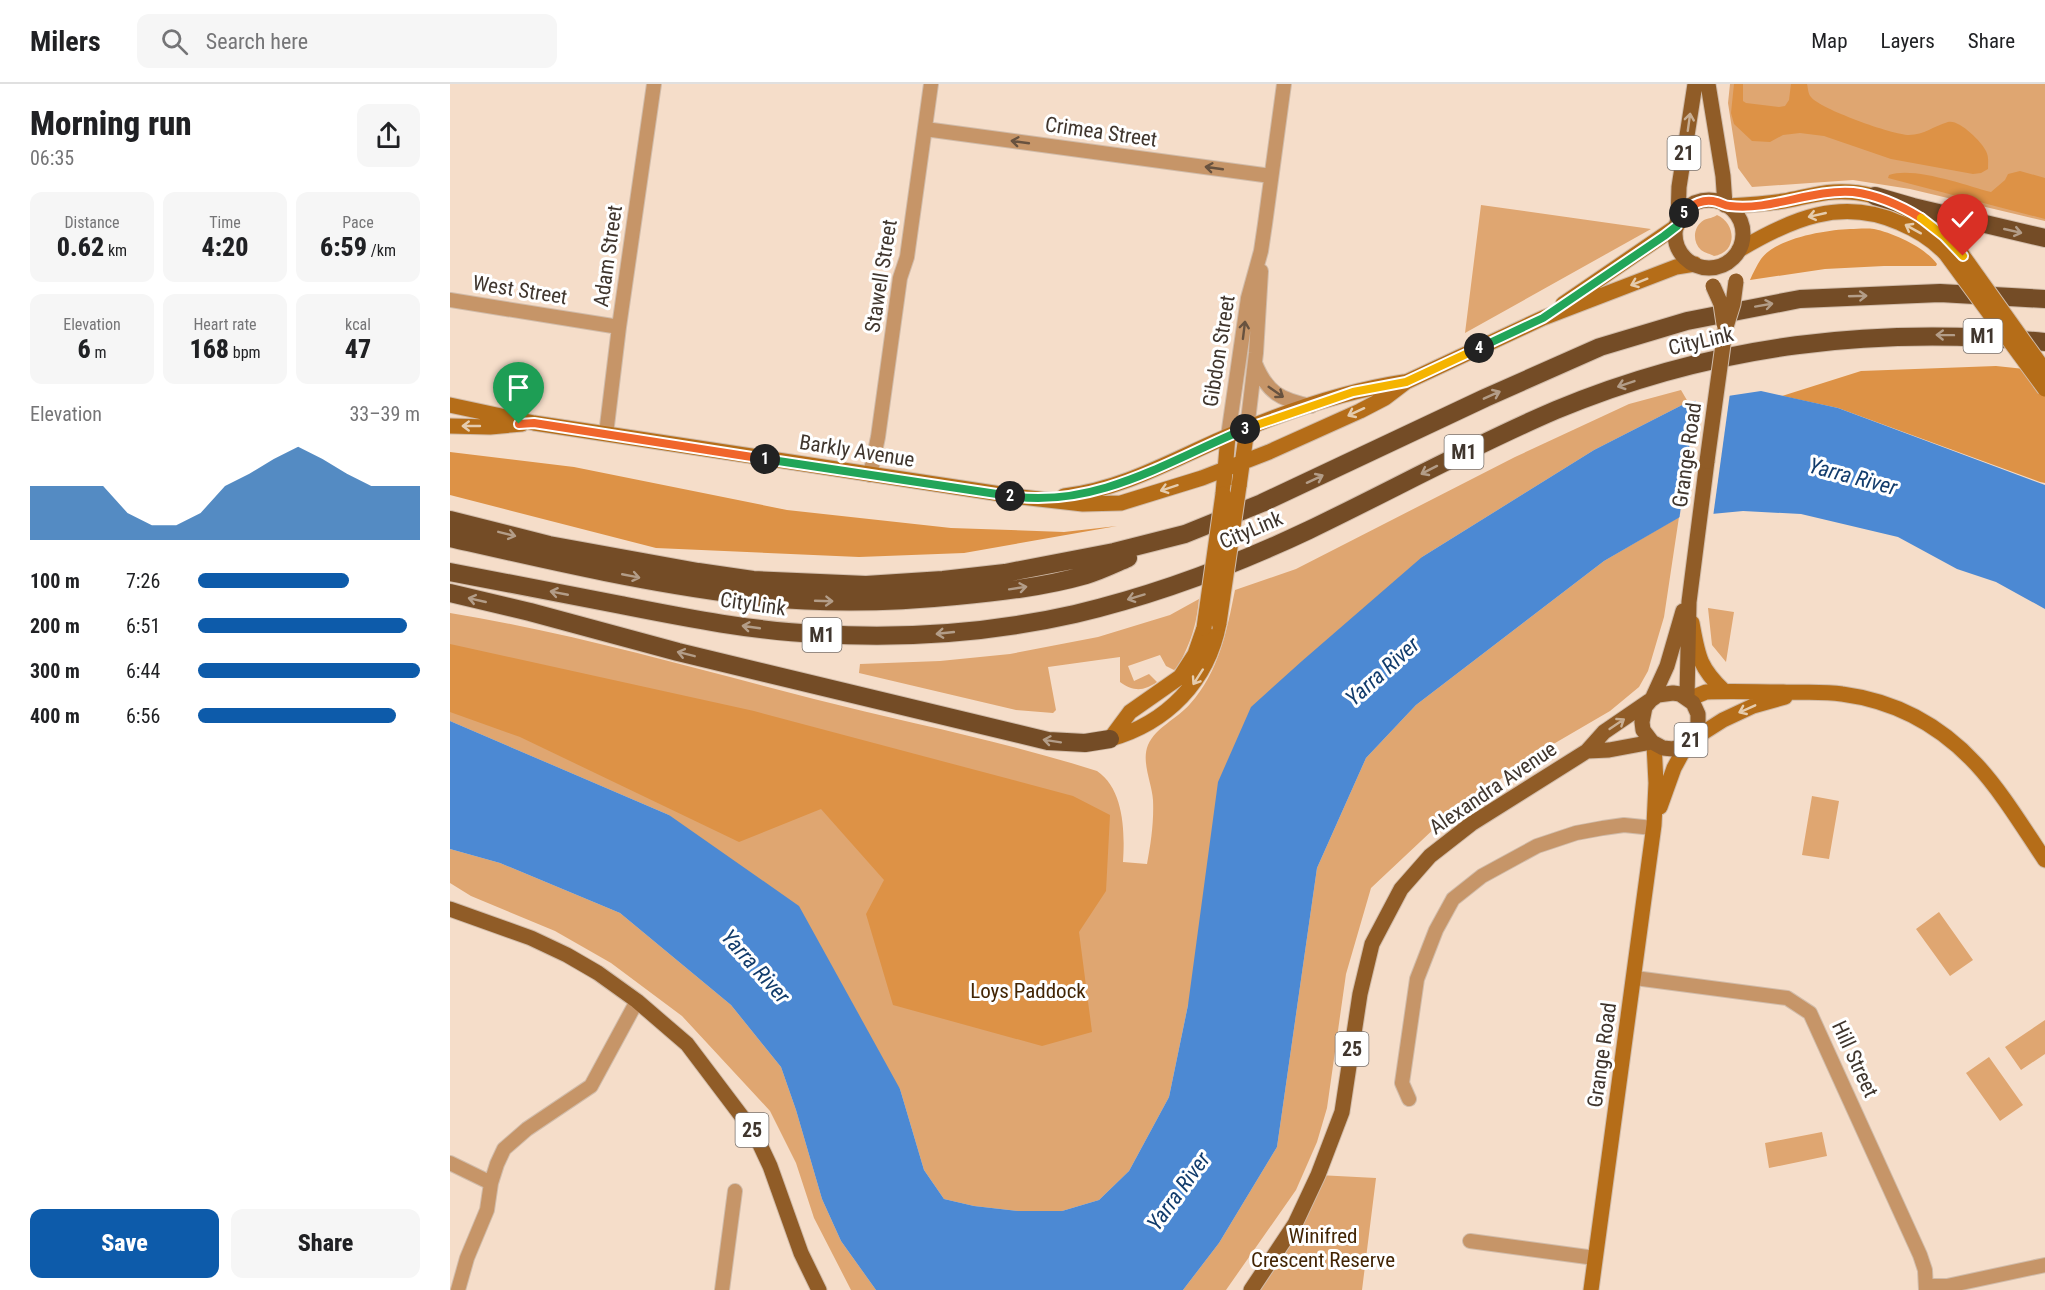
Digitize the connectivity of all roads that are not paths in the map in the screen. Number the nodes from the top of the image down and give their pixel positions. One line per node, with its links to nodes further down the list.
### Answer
1 (654, 84): 18 (street, Adam Street)
2 (931, 84): 6 (street, Stawell Street)
3 (1284, 84): 7 (street, Gibdon Street)
4 (1695, 84): 10 (main road, 21, one-way to 4)
5 (1708, 84): 9 (main road, 21)
6 (925, 129): 7 (street, Crimea Street, one-way to 6); 34 (street, Stawell Street)
7 (1272, 176): 12 (street, Gibdon Street)
8 (1875, 196): 9 (main road); 11 (highway, one-way to 11); 22 (main road, bridge)
9 (1727, 206): 10 (main road, 21); 13 (main road, 21)
10 (1678, 224): 14 (main road, 21); 17 (main road)
11 (2045, 238)
12 (1261, 251): 21 (street, Gibdon Street); 31 (street, Gibdon Street, one-way to 12)
13 (1738, 251): 14 (main road); 19 (main road, Grange Road / 21, bridge); 24 (main road, one-way to 13, bridge)
14 (1695, 265): 17 (main road, one-way to 17); 19 (main road, Grange Road / 21, bridge)
15 (2045, 299): 37 (highway, CityLink / M1, one-way to 15)
16 (450, 300): 18 (street, West Street)
17 (1543, 318): 23 (main road)
18 (619, 327): 30 (street, Adam Street)
19 (1725, 330): 40 (main road, Grange Road / 21, bridge)
20 (2045, 342): 39 (highway, CityLink / M1, one-way to 39)
21 (1255, 362): 26 (street, one-way to 26); 29 (street, Gibdon Street)
22 (2045, 371)
23 (1406, 382): 26 (main road, Barkly Avenue); 32 (main road, Barkly Avenue, one-way to 32)
24 (2045, 389)
25 (450, 405): 27 (main road, Barkly Avenue)
26 (1311, 406): 29 (main road, Barkly Avenue)
27 (534, 423): 28 (main road, Barkly Avenue, one-way to 28); 30 (main road, Barkly Avenue)
28 (450, 426)
29 (1247, 429): 31 (main road, Barkly Avenue); 32 (main road, Gibdon Street)
30 (606, 434): 34 (main road, Barkly Avenue)
31 (1228, 436): 33 (main road, Gibdon Street); 35 (main road, Barkly Avenue)
32 (1242, 462): 33 (main road, Barkly Avenue); 46 (main road, Gibdon Street, one-way to 46, bridge)
33 (1225, 469): 35 (main road, Barkly Avenue, one-way to 35); 43 (main road, Gibdon Street, bridge)
34 (870, 475): 35 (main road, Barkly Avenue)
35 (1031, 499)
36 (450, 520): 37 (highway, CityLink / M1, one-way to 37)
37 (1185, 534): 38 (highway, M1, one-way to 37)
38 (450, 538)
39 (450, 572)
40 (1691, 585): 42 (main road, Grange Road / 21); 48 (main road, Grange Road / 21)
41 (450, 593): 51 (highway, one-way to 41)
42 (1689, 602): 44 (main road); 47 (main road, Grange Road / 21)
43 (1172, 684): 46 (main road); 49 (main road, Gibdon Street)
44 (1725, 691): 45 (main road); 47 (main road)
45 (1803, 693): 52 (main road, one-way to 52); 56 (main road)
46 (1184, 695): 50 (main road, Gibdon Street)
47 (1688, 698): 48 (main road, 21); 52 (main road, 21)
48 (1651, 700): 53 (main road, 21); 54 (main road, Alexandra Avenue / 25, one-way to 48)
49 (1142, 704): 50 (main road); 51 (main road, Gibdon Street)
50 (1166, 712): 51 (main road, Gibdon Street)
51 (1110, 739)
52 (1688, 742): 53 (main road, 21); 55 (main road, Grange Road / 21)
53 (1653, 743): 54 (main road, Alexandra Avenue / 25); 55 (main road, Grange Road / 21)
54 (1587, 751): 71 (main road, Alexandra Avenue / 25)
55 (1654, 826): 58 (main road, Grange Road / 21); 60 (street)
56 (2045, 860)
57 (450, 909): 59 (main road, 25)
58 (1635, 978): 65 (main road, Grange Road / 21); 67 (street, Hill Street)
59 (637, 1001): 62 (street); 70 (main road, 25)
60 (1409, 1099)
61 (450, 1163): 62 (street)
62 (491, 1183): 68 (street)
63 (735, 1191): 69 (street)
64 (1470, 1241): 65 (street)
65 (1595, 1258): 72 (main road, Grange Road / 21)
66 (2045, 1265): 67 (street)
67 (1926, 1288)
68 (458, 1290)
69 (722, 1290)
70 (819, 1290)
71 (1251, 1290)
72 (1591, 1290)

